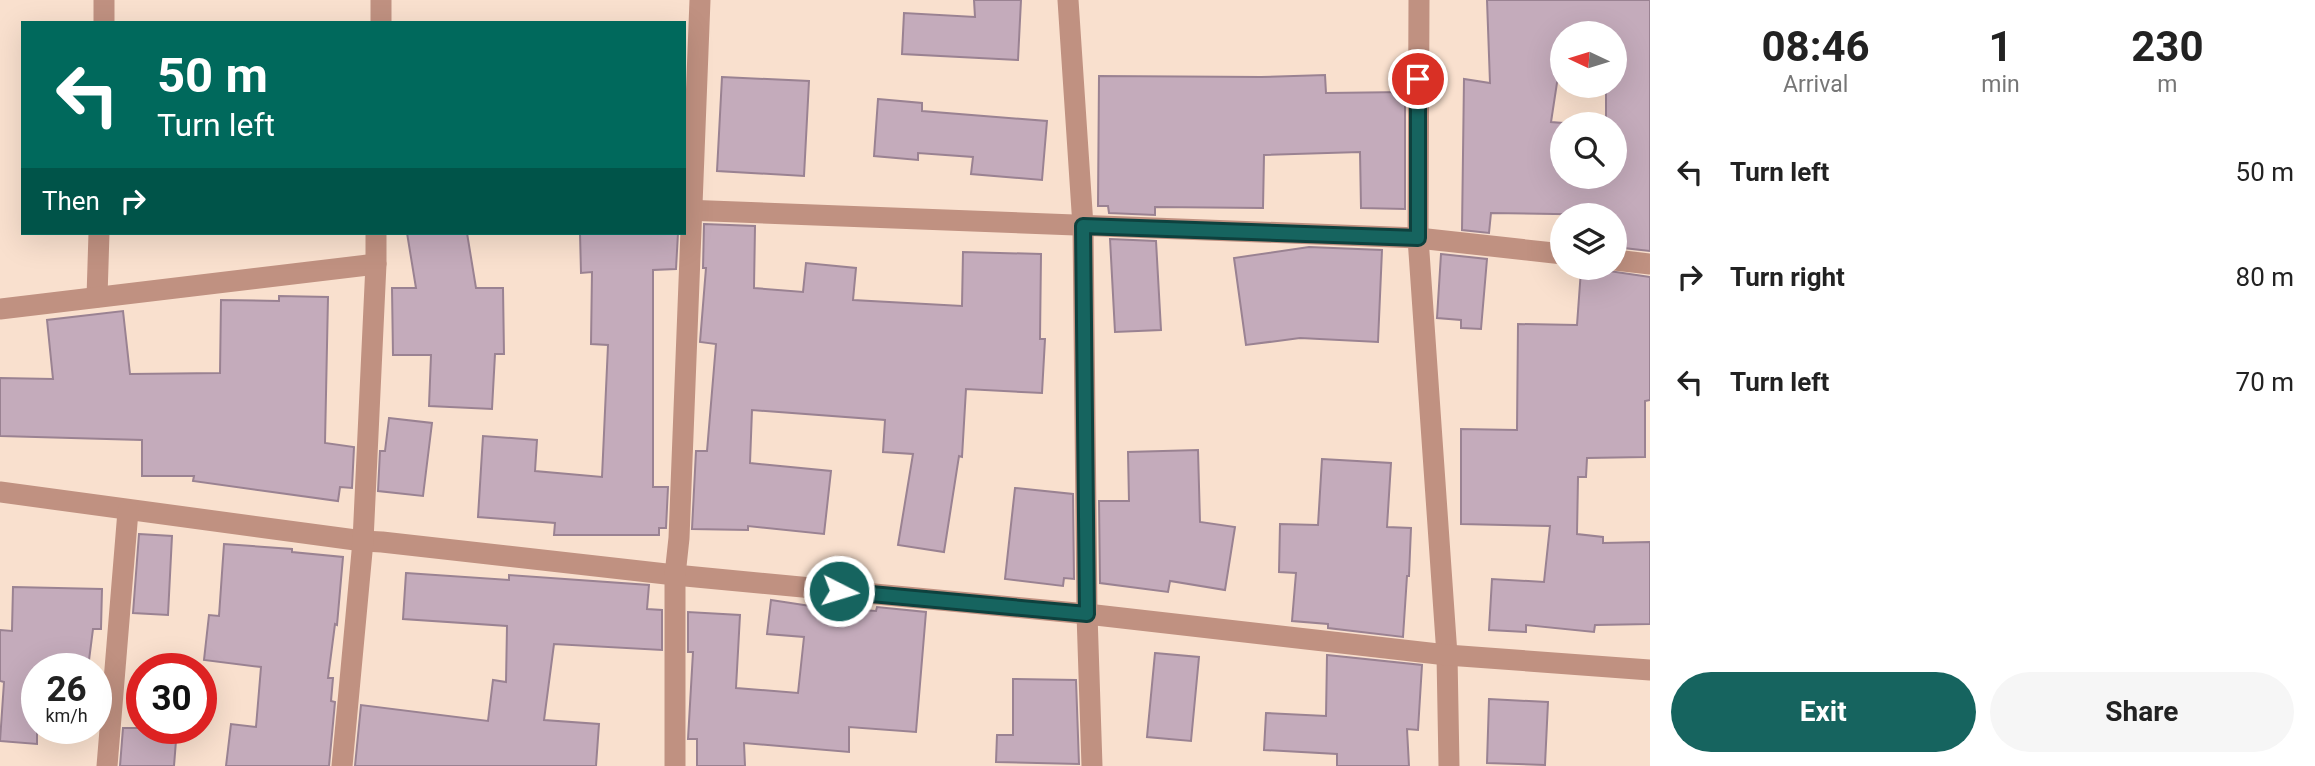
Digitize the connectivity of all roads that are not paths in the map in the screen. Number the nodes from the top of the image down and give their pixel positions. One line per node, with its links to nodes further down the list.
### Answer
1 (104, 0): 6 (street)
2 (381, 0): 7 (street)
3 (700, 0): 8 (street)
4 (1068, 0): 9 (street)
5 (1419, 0): 12 (street)
6 (104, 21)
7 (381, 21)
8 (688, 210): 9 (street); 22 (street)
9 (1083, 226): 12 (street); 23 (street)
10 (99, 235): 17 (street)
11 (376, 235): 15 (street)
12 (1418, 238): 13 (street); 24 (street)
13 (1550, 253)
14 (1627, 261): 16 (street)
15 (376, 264): 17 (street); 21 (street)
16 (1650, 264)
17 (97, 297): 18 (street)
18 (0, 309)
19 (0, 492): 20 (street)
20 (128, 511): 21 (street); 26 (street)
21 (363, 541): 22 (street); 27 (street)
22 (675, 576): 23 (street); 28 (street)
23 (1087, 614): 24 (street); 29 (street)
24 (1447, 655): 25 (street); 30 (street)
25 (1650, 670)
26 (107, 766)
27 (342, 766)
28 (675, 766)
29 (1092, 766)
30 (1449, 766)

